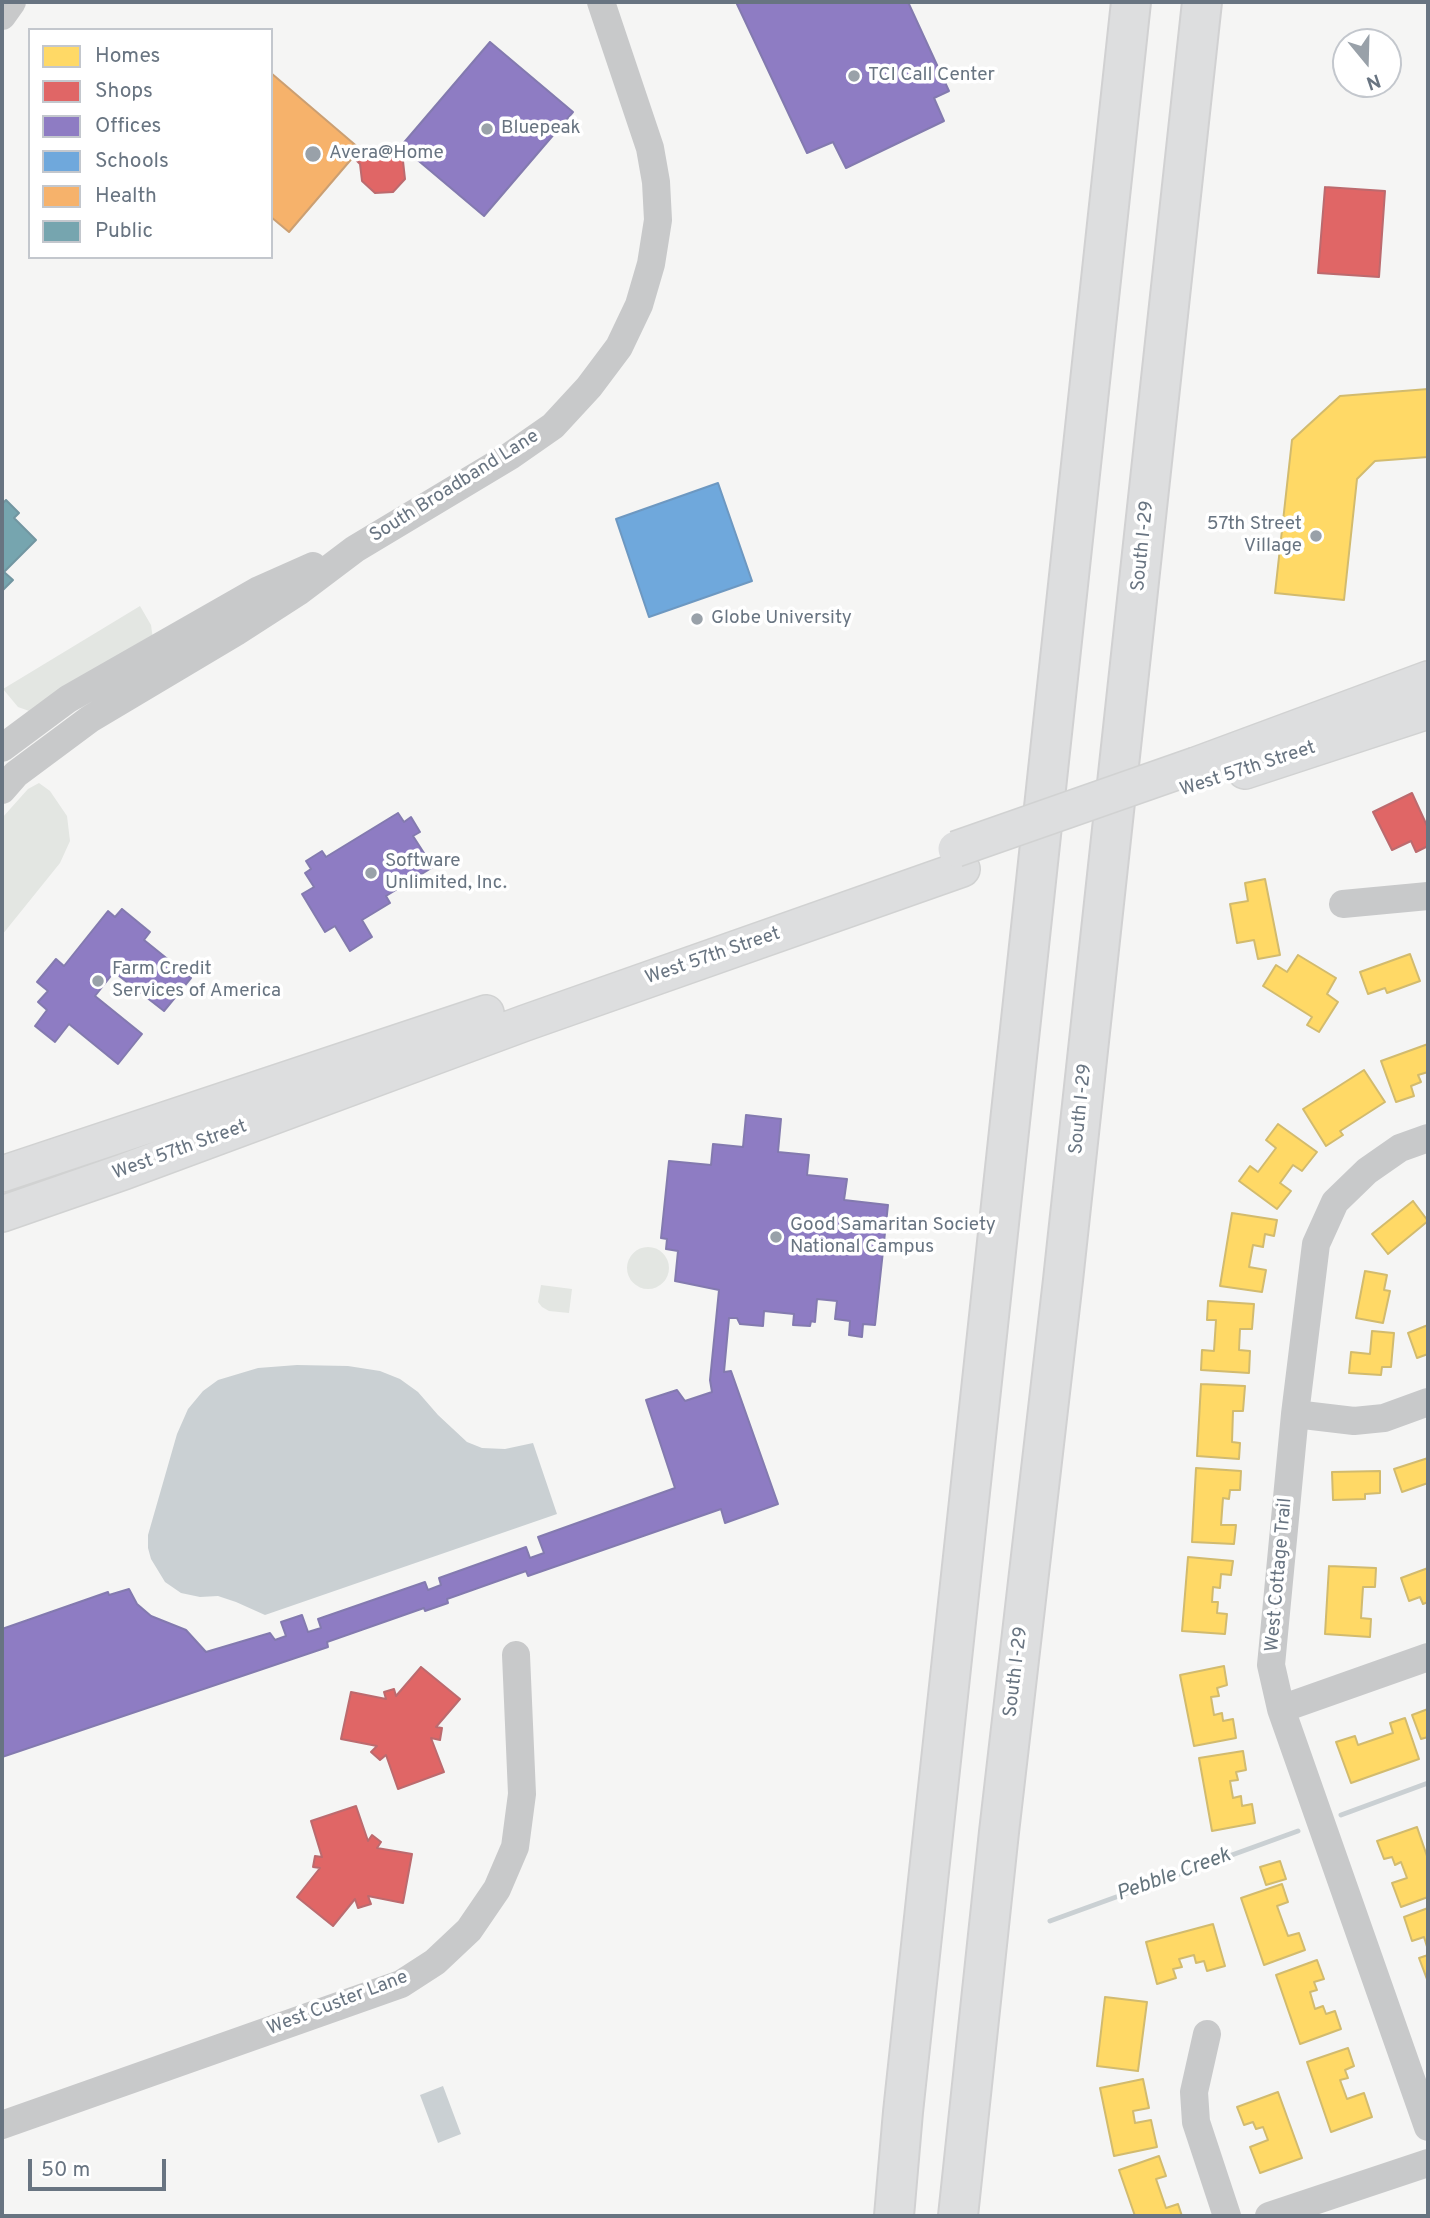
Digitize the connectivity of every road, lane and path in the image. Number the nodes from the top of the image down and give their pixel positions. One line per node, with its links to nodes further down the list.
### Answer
1 (12, 2): 5 (street)
2 (601, 2): 6 (street, South Broadband Lane)
3 (1131, 2): 27 (highway)
4 (1202, 2): 28 (highway, South I-29)
5 (2, 16)
6 (355, 549): 9 (street, South Broadband Lane); 11 (street, South Broadband Lane)
7 (1428, 679): 10 (main road, West 57th Street)
8 (1428, 711): 10 (main road, West 57th Street)
9 (2, 748)
10 (1199, 775): 12 (main road, West 57th Street)
11 (2, 790)
12 (959, 859): 16 (main road, West 57th Street); 17 (main road, West 57th Street)
13 (1428, 896): 14 (street)
14 (1343, 904)
15 (1428, 1138): 19 (street, West Cottage Trail)
16 (2, 1174)
17 (2, 1214)
18 (1428, 1402): 19 (street)
19 (1295, 1414): 22 (street, West Cottage Trail)
20 (516, 1655): 24 (street, West Custer Lane)
21 (1428, 1657): 22 (street)
22 (1281, 1709): 25 (street, West Cottage Trail)
23 (1207, 2034): 29 (street)
24 (2, 2125)
25 (1428, 2127)
26 (1428, 2163): 30 (street)
27 (894, 2216)
28 (958, 2216)
29 (1227, 2216)
30 (1269, 2216)

